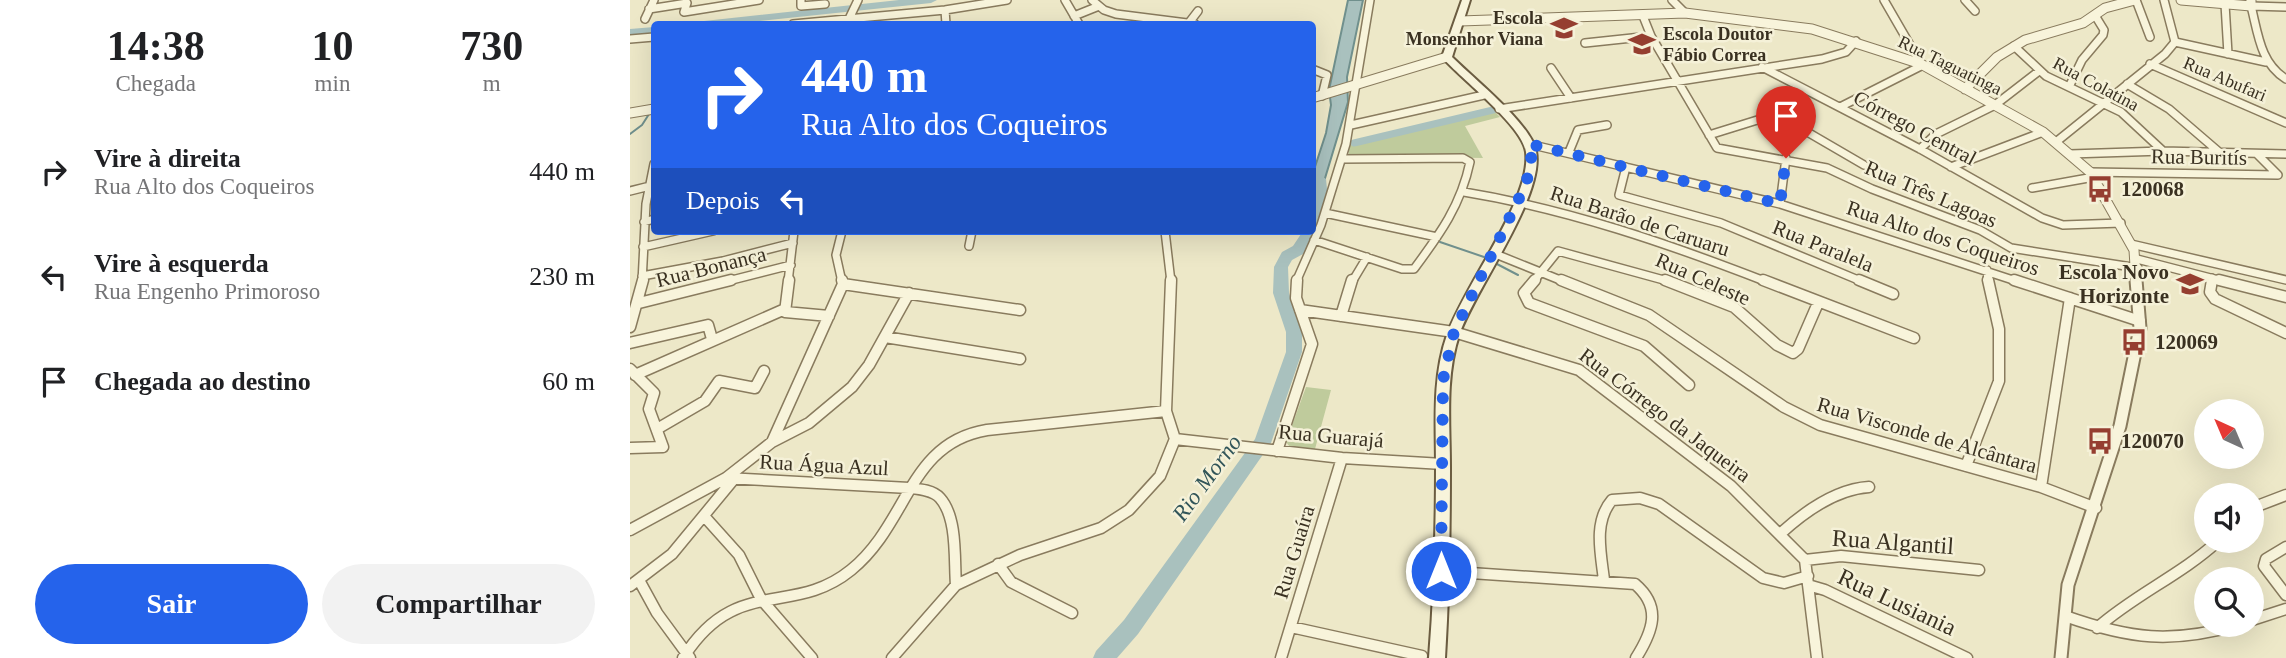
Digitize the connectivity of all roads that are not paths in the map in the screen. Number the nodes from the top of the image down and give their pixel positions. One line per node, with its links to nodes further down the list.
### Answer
1 (654, 0): 24 (street)
2 (759, 0): 16 (street)
3 (800, 0): 18 (street)
4 (1007, 0): 25 (street)
5 (1065, 0): 30 (street)
6 (1092, 0): 22 (street)
7 (1370, 0): 62 (street)
8 (1466, 0): 41 (main road)
9 (1672, 0): 28 (street)
10 (1884, 0): 54 (street)
11 (1965, 0): 27 (street)
12 (2136, 0): 20 (street); 44 (street)
13 (2164, 0): 47 (street)
14 (2180, 0): 15 (street)
15 (2190, 0): 21 (street)
16 (747, 1): 24 (street)
17 (2251, 3): 21 (street); 23 (street); 52 (street)
18 (825, 4)
19 (856, 4): 34 (street)
20 (2103, 4): 32 (street)
21 (2225, 4): 50 (street)
22 (1099, 6): 30 (street); 39 (street)
23 (2286, 7)
24 (649, 9): 33 (street)
25 (945, 10): 29 (street); 37 (street)
26 (1198, 11): 40 (street)
27 (1975, 11)
28 (1685, 13): 31 (street, Rua Taguatinga); 46 (street, Rua Taguatinga)
29 (894, 15): 35 (street); 36 (street)
30 (1074, 16): 38 (street)
31 (1643, 16): 41 (street, Rua Taguatinga); 42 (street)
32 (2096, 17): 49 (street); 63 (street)
33 (645, 19)
34 (848, 21)
35 (854, 21)
36 (893, 21)
37 (946, 21)
38 (1077, 21)
39 (1168, 21)
40 (1193, 21)
41 (1460, 21): 51 (main road)
42 (1651, 36): 48 (street); 60 (street)
43 (651, 37): 45 (street)
44 (2150, 37)
45 (630, 39)
46 (1856, 41): 54 (street, Rua Taguatinga); 55 (street)
47 (2175, 42): 50 (street); 53 (street)
48 (1585, 43)
49 (2014, 46): 58 (street, Rua Colatina); 64 (street)
50 (2228, 54): 52 (street)
51 (1447, 57): 62 (street); 65 (main road)
52 (2266, 62): 59 (street)
53 (2150, 64): 61 (street); 74 (street, Rua Abufari)
54 (1922, 65): 64 (street, Rua Taguatinga); 70 (street)
55 (1762, 67): 60 (street); 70 (street, Córrego Central)
56 (1551, 68): 67 (street)
57 (1316, 71): 66 (street)
58 (2039, 71): 63 (street, Rua Colatina); 68 (street)
59 (2286, 79)
60 (1679, 80): 67 (street); 78 (street)
61 (2127, 84): 69 (street); 84 (street)
62 (1353, 86): 66 (street); 75 (street)
63 (2069, 87): 69 (street, Rua Colatina)
64 (1965, 89): 68 (street, Rua Taguatinga)
65 (1484, 95): 71 (main road); 75 (street)
66 (1321, 96)
67 (1571, 98): 71 (street)
68 (1994, 105): 77 (street, Rua Taguatinga); 81 (street)
69 (2105, 105): 79 (street); 82 (street, Rua Colatina)
70 (1840, 107): 81 (street, Córrego Central)
71 (1499, 109): 80 (main road)
72 (651, 110): 73 (street)
73 (630, 113)
74 (2286, 123)
75 (1351, 125): 89 (street)
76 (1607, 125): 83 (street)
77 (2043, 132): 79 (street, Rua Taguatinga); 92 (street)
78 (1709, 135): 87 (street, Rua Três Lagoas); 90 (street)
79 (2056, 142): 88 (street, Rua Taguatinga)
80 (1529, 144): 83 (street, Rua Alto dos Coqueiros); 99 (main road)
81 (1920, 149): 92 (street, Córrego Central)
82 (2163, 151): 84 (street); 88 (street)
83 (1569, 152): 91 (street, Rua Alto dos Coqueiros)
84 (2219, 152): 85 (street)
85 (2257, 153): 86 (street); 94 (street, Rua Buritís)
86 (2286, 154)
87 (1786, 158): 100 (street); 119 (street, Rua Três Lagoas)
88 (2074, 158): 93 (street, Rua Taguatinga)
89 (1342, 159): 98 (street); 101 (street)
90 (1864, 165)
91 (1626, 167): 100 (street, Rua Alto dos Coqueiros); 128 (street, Rua Paralela)
92 (1951, 167): 104 (street, Córrego Central)
93 (2092, 175): 94 (street, Rua Buritís); 96 (street, Rua Buritís); 104 (street, Rua Taguatinga)
94 (2283, 176)
95 (650, 181): 97 (street); 103 (street)
96 (2032, 188)
97 (630, 191)
98 (1464, 192): 99 (street, Rua Barão de Caruaru); 110 (street)
99 (1519, 201): 117 (main road); 132 (street, Rua Barão de Caruaru)
100 (1780, 204): 121 (street, Rua Alto dos Coqueiros)
101 (1325, 213): 110 (street); 111 (street)
102 (651, 220): 103 (street)
103 (644, 222): 114 (street)
104 (2121, 223): 113 (street, Rua Taguatinga)
105 (694, 235): 114 (street)
106 (794, 235): 112 (street)
107 (841, 235): 126 (street)
108 (971, 235): 115 (street)
109 (1165, 235): 150 (street)
110 (1437, 237): 118 (street)
111 (1314, 240): 118 (street); 134 (street)
112 (793, 243): 120 (street); 123 (street)
113 (2132, 244): 119 (street, Rua Taguatinga); 125 (street)
114 (643, 246): 116 (street); 123 (street)
115 (968, 246)
116 (630, 248)
117 (1493, 253): 122 (street, Rua Visconde de Alcântara); 140 (main road)
118 (1367, 257): 137 (street)
119 (2137, 264): 124 (street, Rua Três Lagoas); 138 (street, Rua Taguatinga)
120 (791, 265): 131 (street, Rua Bonança); 135 (street)
121 (1987, 270): 130 (street, Rua Alto dos Coqueiros); 158 (street)
122 (1540, 271): 132 (street, Rua Celeste); 149 (street); 158 (street, Rua Visconde de Alcântara)
123 (642, 276): 131 (street)
124 (2212, 278): 129 (street, Rua Três Lagoas); 141 (street)
125 (2286, 280)
126 (844, 284): 127 (street); 136 (street)
127 (909, 293): 133 (street); 142 (street)
128 (1893, 294)
129 (2286, 297)
130 (2070, 298): 138 (street, Rua Alto dos Coqueiros); 161 (street)
131 (639, 303): 139 (street)
132 (1818, 303): 143 (street, Rua Barão de Caruaru)
133 (1020, 310)
134 (1300, 310): 137 (street, Rua Córrego da Jaqueira); 155 (street)
135 (785, 311): 136 (street); 144 (street)
136 (829, 316): 153 (street)
137 (1341, 316): 140 (street, Rua Córrego da Jaqueira)
138 (2140, 321): 165 (street, Rua Taguatinga)
139 (630, 327)
140 (1454, 332): 157 (main road); 168 (street, Rua Córrego da Jaqueira)
141 (2286, 332)
142 (885, 337): 146 (street); 153 (street)
143 (1914, 338)
144 (712, 339): 145 (street); 148 (street)
145 (630, 343)
146 (1020, 359)
147 (764, 371): 151 (street)
148 (633, 372): 151 (street)
149 (1689, 385)
150 (1166, 411): 152 (street); 162 (street)
151 (657, 429): 154 (street)
152 (1175, 439): 155 (street, Rua Guarajá); 172 (street)
153 (772, 442): 159 (street)
154 (630, 447)
155 (1277, 451): 156 (street, Rua Guarajá)
156 (1342, 458): 157 (street, Rua Guarajá); 185 (street, Rua Guaíra)
157 (1443, 464): 174 (main road)
158 (1966, 467): 161 (street, Rua Visconde de Alcântara)
159 (730, 479): 162 (street, Rua Água Azul); 166 (street); 167 (street)
160 (1869, 487): 168 (street)
161 (2041, 487): 165 (street, Rua Visconde de Alcântara)
162 (915, 489): 178 (street); 180 (street)
163 (2286, 495): 164 (street)
164 (2264, 504)
165 (2096, 508): 183 (street, Rua Taguatinga)
166 (704, 516): 177 (street); 180 (street)
167 (630, 530)
168 (1780, 534): 171 (street, Rua Córrego da Jaqueira)
169 (2286, 547): 179 (street)
170 (2205, 553): 186 (street)
171 (1805, 560): 173 (street, Rua Algantil); 176 (street)
172 (998, 564): 178 (street); 182 (street)
173 (1979, 570)
174 (1441, 571): 175 (street); 193 (main road)
175 (1604, 580): 176 (street); 194 (street)
176 (1808, 581): 195 (street); 196 (street, Rua Lusiania)
177 (635, 584): 188 (street)
178 (956, 585): 191 (street)
179 (2286, 595)
180 (761, 599): 188 (street); 190 (street)
181 (2286, 609): 184 (street)
182 (1072, 613)
183 (2065, 616): 186 (street); 197 (street, Rua Taguatinga)
184 (2264, 616)
185 (1291, 627): 189 (street); 192 (street, Rua Guaíra)
186 (2097, 628): 187 (street)
187 (2194, 636)
188 (686, 656)
189 (1422, 656)
190 (812, 658)
191 (892, 658)
192 (1281, 658)
193 (1437, 658)
194 (1636, 658)
195 (1817, 658)
196 (1967, 658)
197 (2061, 658)

